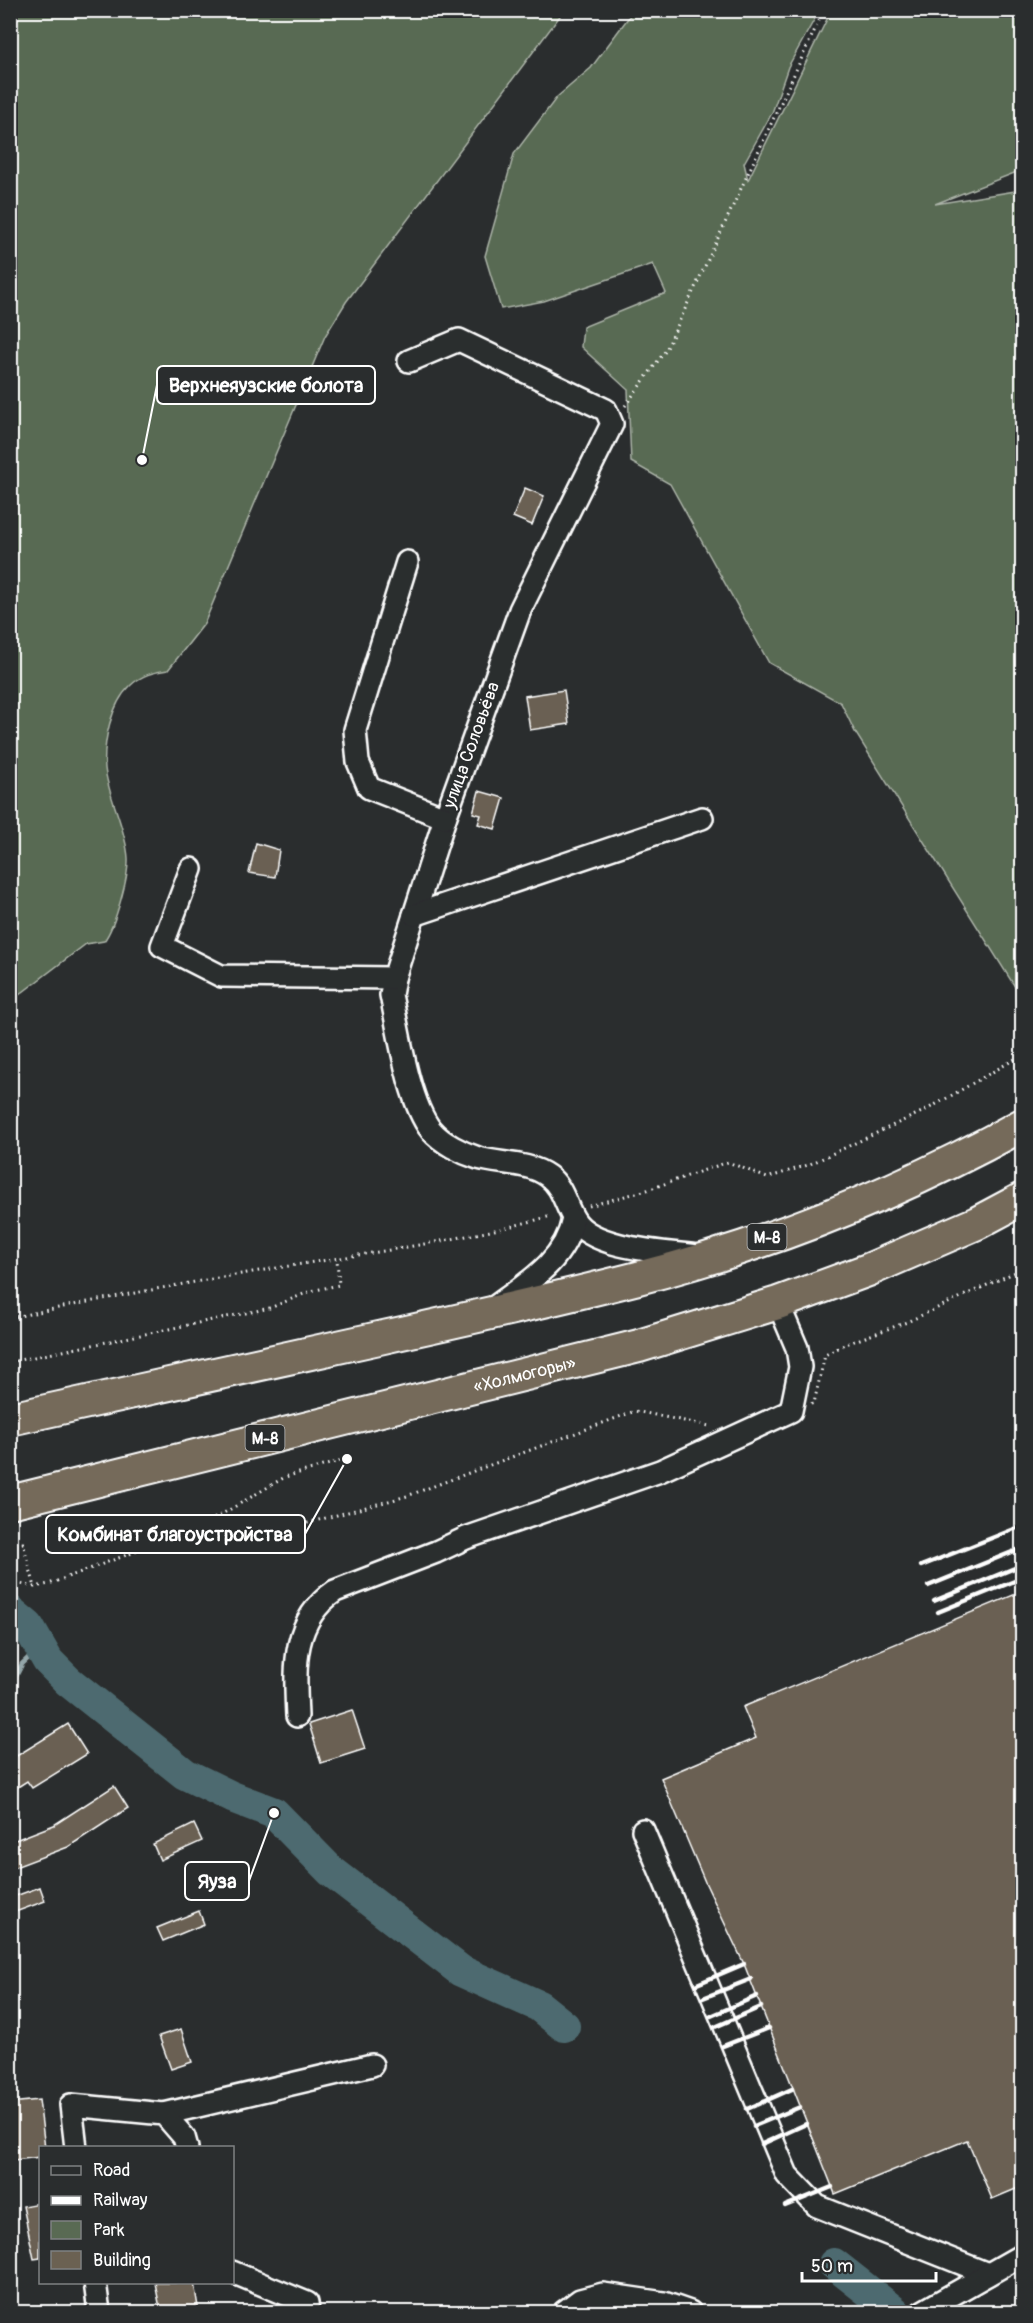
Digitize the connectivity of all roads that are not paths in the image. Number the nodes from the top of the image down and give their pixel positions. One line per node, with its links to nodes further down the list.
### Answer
1 (409, 361): 3 (street, улица Соловьёва)
2 (407, 562): 3 (street)
3 (445, 818): 6 (street, улица Соловьёва)
4 (702, 818): 6 (street)
5 (191, 869): 7 (street)
6 (414, 915): 7 (street, улица Соловьёва)
7 (394, 978): 10 (street, улица Соловьёва)
8 (1023, 1125): 11 (highway, М-8)
9 (1023, 1198): 12 (highway, «Холмогоры» / М-8)
10 (572, 1215): 11 (street, улица Соловьёва); 13 (street)
11 (708, 1257): 13 (highway, М-8)
12 (778, 1303): 15 (highway, «Холмогоры» / М-8); 16 (street)
13 (485, 1315): 14 (highway, М-8)
14 (10, 1419)
15 (10, 1502)
16 (297, 1716)
17 (643, 1830): 24 (street)
18 (372, 2065): 19 (street)
19 (164, 2114): 20 (street); 21 (street)
20 (76, 2146)
21 (186, 2146)
22 (1023, 2255): 24 (street)
23 (234, 2273): 27 (street)
24 (988, 2274): 30 (street)
25 (95, 2284): 26 (street)
26 (99, 2313)
27 (308, 2313)
28 (564, 2313): 29 (street)
29 (690, 2313)
30 (922, 2313)

